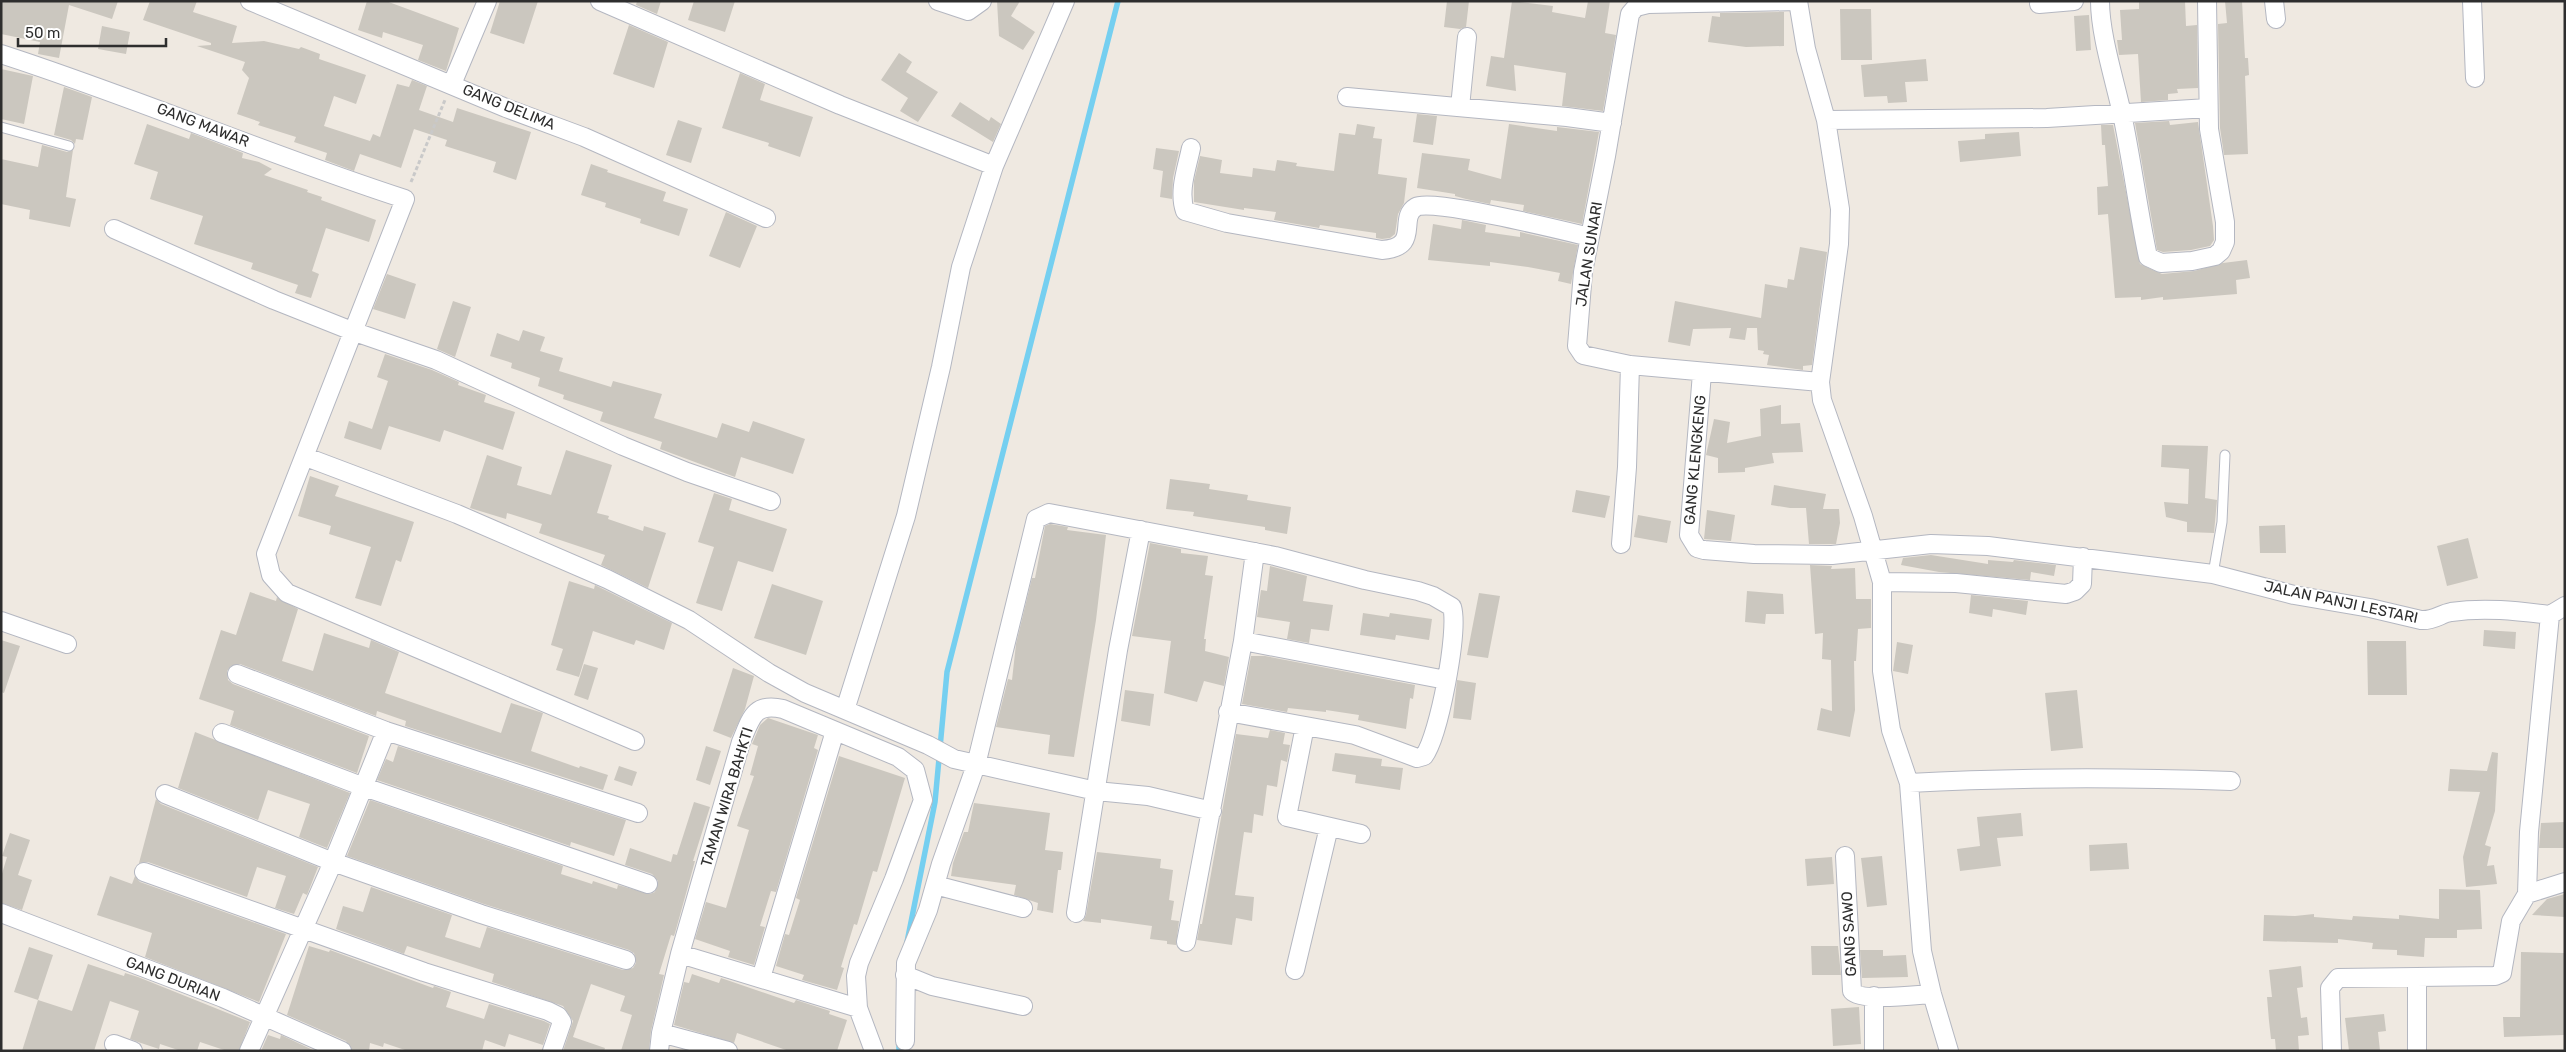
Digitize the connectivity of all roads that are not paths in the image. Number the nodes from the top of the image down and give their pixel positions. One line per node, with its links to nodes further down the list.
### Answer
1 (250, 1): 18 (street, GANG DELIMA)
2 (487, 1): 18 (street)
3 (600, 1): 28 (street)
4 (938, 1): 5 (street)
5 (982, 1)
6 (1064, 1): 28 (street)
7 (1798, 1): 23 (street); 24 (street, JALAN SUNARI)
8 (2074, 1): 13 (street)
9 (2100, 1): 22 (street)
10 (2208, 1): 21 (street)
11 (2274, 1): 14 (street)
12 (2472, 1): 17 (street)
13 (2039, 4)
14 (2276, 19)
15 (1467, 37): 20 (street)
16 (1, 54): 32 (street, GANG MAWAR)
17 (2475, 78)
18 (452, 84): 29 (street, GANG DELIMA)
19 (1347, 97): 20 (street)
20 (1460, 107): 24 (street)
21 (2208, 108): 22 (street); 22 (street)
22 (2122, 115): 23 (street)
23 (1826, 120): 35 (street)
24 (1612, 123): 31 (street, JALAN SUNARI)
25 (1, 127): 26 (lane)
26 (69, 146)
27 (1191, 148): 31 (street)
28 (994, 166): 52 (street)
29 (766, 218)
30 (114, 229): 32 (street)
31 (1590, 237): 33 (street, JALAN SUNARI)
32 (352, 331): 37 (street); 38 (street)
33 (1630, 365): 34 (street, JALAN SUNARI); 40 (street)
34 (1702, 373): 35 (street, JALAN SUNARI); 41 (street, GANG KLENGKENG)
35 (1820, 382): 41 (street)
36 (2224, 455): 44 (lane)
37 (306, 457): 52 (street); 58 (street)
38 (771, 501)
39 (1141, 530): 42 (street); 59 (street); 63 (street)
40 (1621, 544)
41 (1872, 551): 43 (street, JALAN PANJI LESTARI); 45 (street)
42 (1255, 552): 48 (street); 51 (street)
43 (2083, 557): 44 (street, JALAN PANJI LESTARI); 45 (street)
44 (2213, 574): 46 (street, JALAN PANJI LESTARI)
45 (1882, 582): 61 (street)
46 (2557, 610): 75 (street, JALAN PANJI LESTARI)
47 (1, 621): 49 (street)
48 (1243, 641): 51 (street); 53 (street)
49 (67, 644)
50 (237, 674): 55 (street)
51 (1446, 680): 54 (street)
52 (845, 710): 59 (street)
53 (1228, 712): 54 (street); 65 (street)
54 (1305, 726): 67 (street)
55 (386, 731): 62 (street); 66 (street)
56 (835, 731): 81 (street, TAMAN WIRA BAHKTI); 85 (street); 90 (street, TAMAN WIRA BAHKTI)
57 (222, 733): 62 (street)
58 (634, 741)
59 (976, 765): 63 (street); 74 (street)
60 (2230, 781): 61 (street)
61 (1909, 783): 87 (street)
62 (364, 787): 70 (street); 73 (street)
63 (1096, 791): 65 (street); 78 (street)
64 (165, 794): 70 (street)
65 (1212, 811): 80 (street)
66 (638, 813)
67 (1329, 826): 68 (street); 83 (street)
68 (1360, 834)
69 (1845, 856): 88 (street, GANG SAWO)
70 (333, 862): 79 (street); 82 (street)
71 (144, 872): 79 (street)
72 (2565, 882): 75 (street)
73 (648, 884)
74 (935, 886): 76 (street); 84 (street)
75 (2527, 894): 86 (street)
76 (1023, 908)
77 (1, 913): 91 (street, GANG DURIAN)
78 (1076, 913)
79 (304, 929): 91 (street); 98 (street)
80 (1186, 942)
81 (680, 954): 85 (street); 92 (street, TAMAN WIRA BAHKTI)
82 (626, 960)
83 (1295, 970)
84 (905, 975): 89 (street); 93 (street)
85 (761, 978): 90 (street)
86 (2416, 978): 104 (street); 105 (street)
87 (1932, 994): 88 (street, GANG SAWO); 103 (street)
88 (1874, 996): 102 (street)
89 (1023, 1006)
90 (858, 1008): 101 (street, TAMAN WIRA BAHKTI)
91 (265, 1016): 96 (street); 97 (street, GANG DURIAN)
92 (661, 1033): 99 (street, TAMAN WIRA BAHKTI); 100 (street)
93 (905, 1041)
94 (114, 1044): 95 (street)
95 (133, 1051)
96 (249, 1051)
97 (342, 1051)
98 (552, 1051)
99 (659, 1051)
100 (728, 1051)
101 (874, 1051)
102 (1874, 1051)
103 (1949, 1051)
104 (2332, 1051)
105 (2417, 1051)

